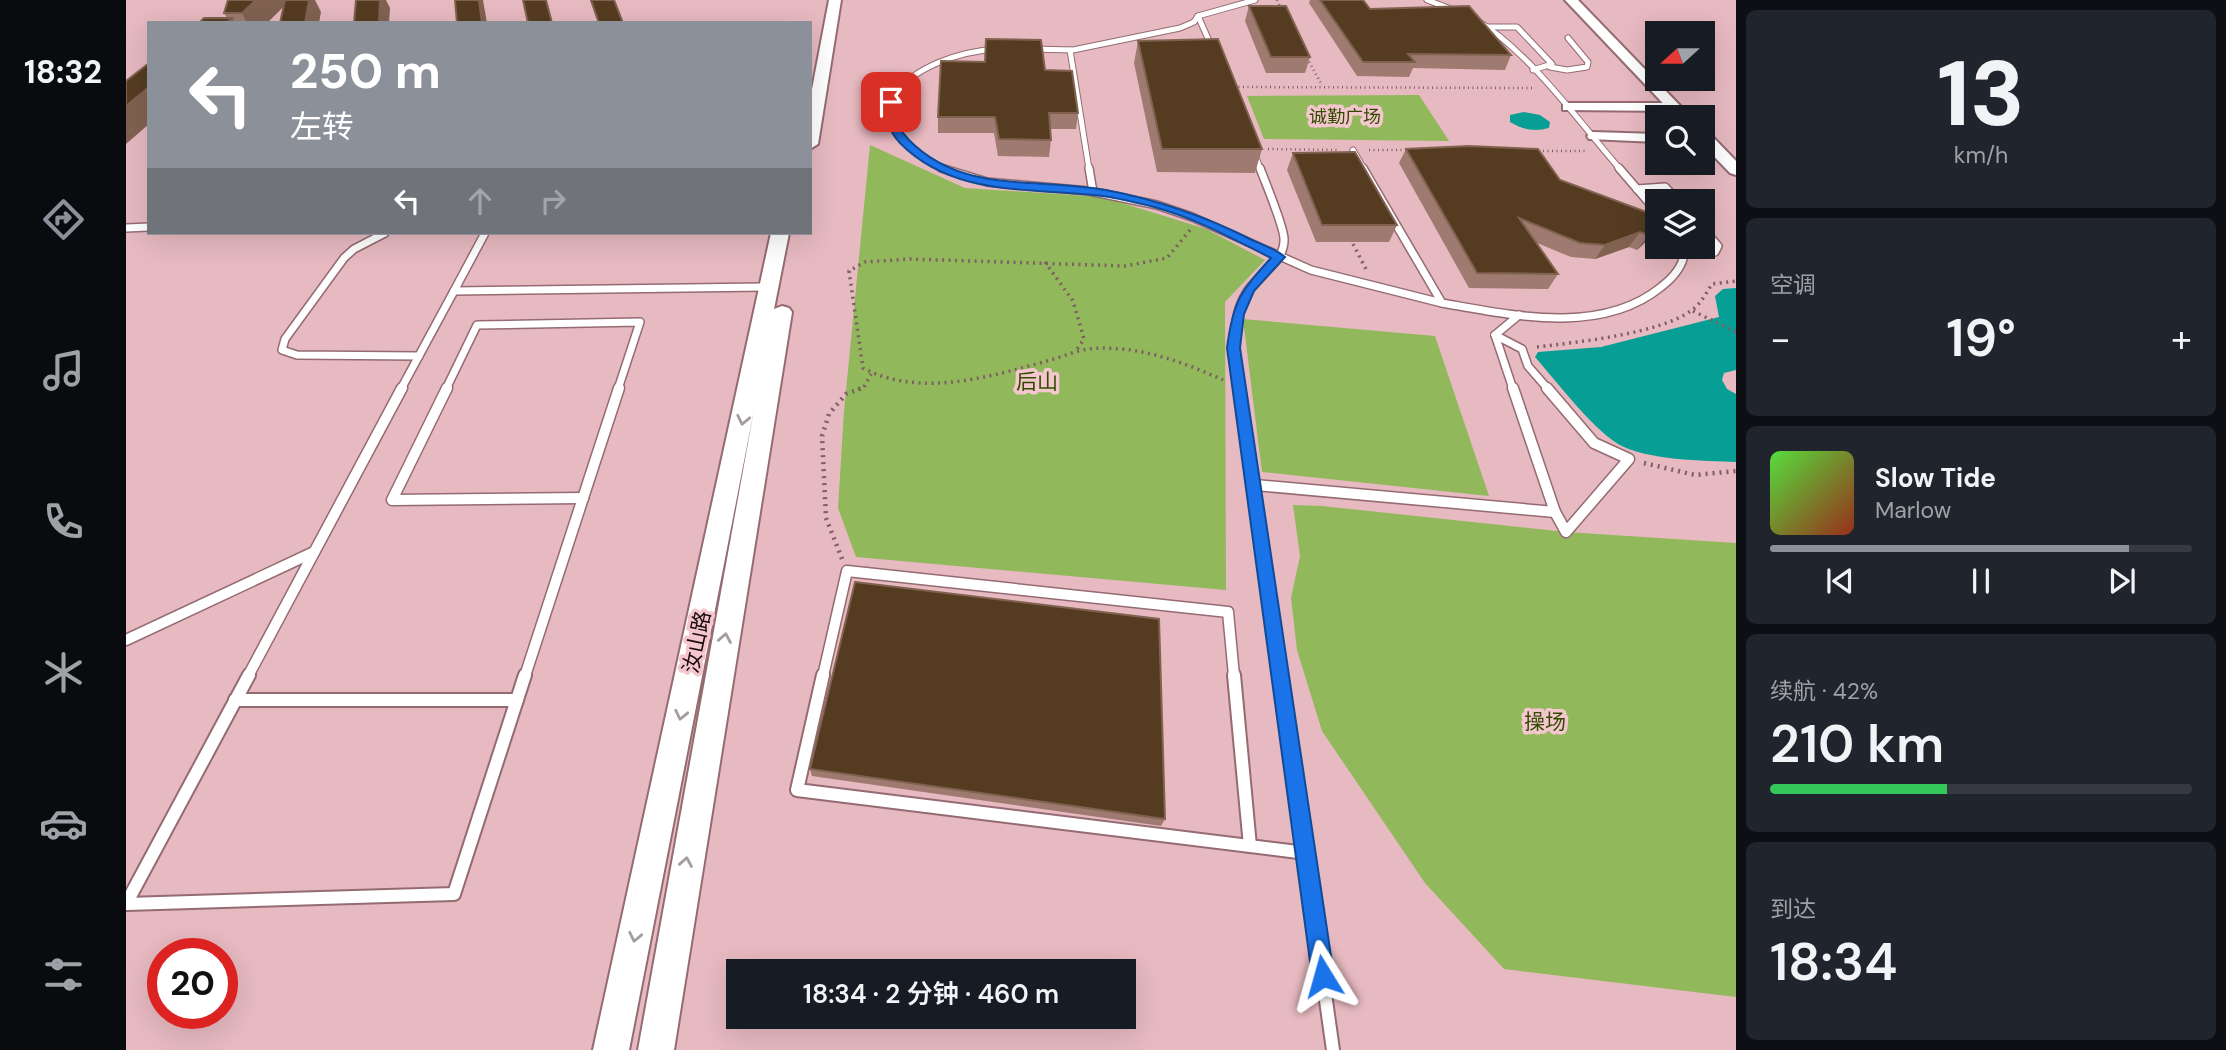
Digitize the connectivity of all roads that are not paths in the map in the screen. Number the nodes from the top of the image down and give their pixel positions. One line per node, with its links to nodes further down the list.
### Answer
1 (824, 0): 13 (street)
2 (835, 0): 19 (street)
3 (1255, 0): 6 (lane)
4 (1427, 0): 7 (lane)
5 (1571, 0): 16 (street)
6 (1198, 16): 11 (lane); 15 (lane)
7 (1488, 27): 12 (lane); 14 (lane)
8 (1569, 38): 12 (lane)
9 (1011, 49): 28 (lane)
10 (1024, 49): 11 (lane)
11 (1070, 50): 28 (lane)
12 (1550, 67): 14 (lane)
13 (812, 69)
14 (1534, 71): 17 (lane)
15 (1230, 87)
16 (1672, 105)
17 (1567, 107): 18 (street); 20 (lane)
18 (1645, 110)
19 (812, 132)
20 (1593, 136): 21 (street); 26 (lane)
21 (1645, 138)
22 (1251, 144): 36 (lane)
23 (1715, 149): 25 (street)
24 (1353, 150): 40 (lane)
25 (1736, 170)
26 (1637, 189): 27 (lane); 29 (lane)
27 (1667, 189)
28 (1093, 192): 36 (lane)
29 (1645, 198)
30 (147, 227): 31 (lane)
31 (126, 228)
32 (381, 235): 43 (lane)
33 (484, 235): 39 (lane)
34 (780, 235): 38 (street, 汝山路)
35 (795, 235): 55 (street, 汝山路, one-way to 35)
36 (1279, 257): 40 (lane); 44 (lane)
37 (1681, 259): 41 (lane)
38 (769, 287): 39 (lane); 54 (street, 汝山路, one-way to 54)
39 (454, 291): 43 (lane)
40 (1442, 303): 41 (lane)
41 (1519, 315): 42 (lane)
42 (1494, 335): 46 (lane); 46 (lane)
43 (419, 356): 47 (lane)
44 (1255, 485): 46 (lane); 52 (lane)
45 (583, 498): 45 (lane); 50 (lane)
46 (1555, 512)
47 (315, 552): 48 (lane); 49 (lane)
48 (126, 640)
49 (236, 700): 50 (lane); 53 (lane)
50 (517, 700): 53 (lane)
51 (1250, 846): 51 (lane); 52 (lane)
52 (1306, 853): 56 (lane)
53 (126, 904)
54 (611, 1050)
55 (656, 1050)
56 (1333, 1050)

